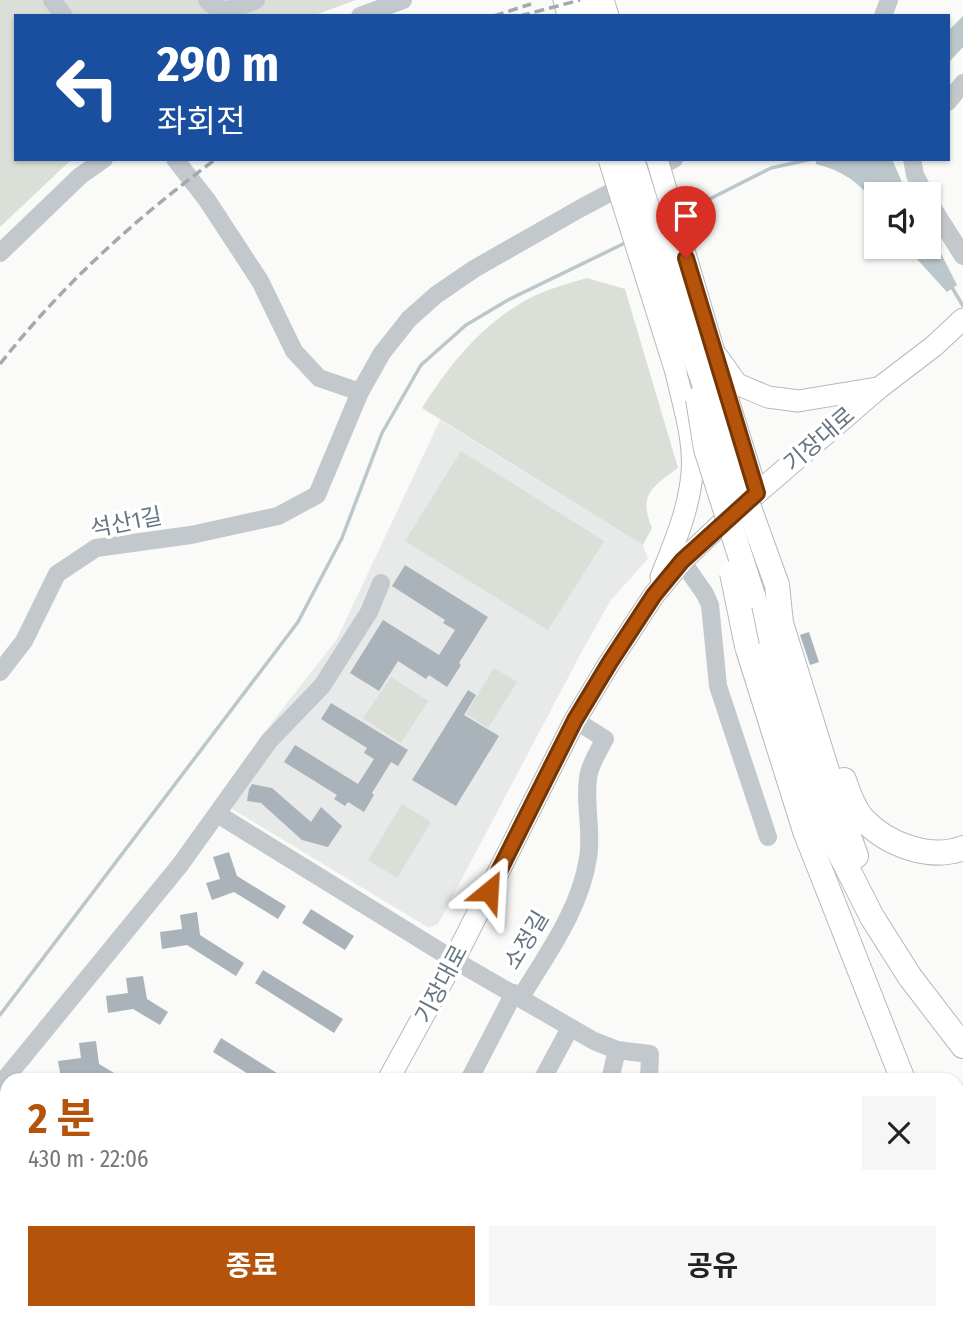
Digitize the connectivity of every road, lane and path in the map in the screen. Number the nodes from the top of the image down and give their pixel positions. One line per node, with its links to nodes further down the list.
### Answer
1 (207, 0): 2 (street)
2 (256, 0)
3 (403, 0): 4 (street)
4 (365, 14)
5 (963, 83): 6 (street)
6 (950, 99)
7 (101, 161): 15 (street)
8 (177, 161): 21 (street)
9 (610, 161): 19 (main road, bridge)
10 (662, 161): 12 (street)
11 (912, 161): 13 (street)
12 (644, 164): 18 (highway, bridge); 21 (street)
13 (919, 182)
14 (941, 221): 16 (street)
15 (0, 253)
16 (963, 256)
17 (961, 321): 20 (main road, 기장대로)
18 (702, 349): 20 (main road); 22 (highway, bridge); 23 (main road); 27 (highway, bridge)
19 (676, 372): 24 (main road); 28 (main road)
20 (879, 388): 23 (main road, 기장대로)
21 (360, 392): 29 (street, 석산1길)
22 (706, 450): 38 (highway, bridge); 46 (highway, bridge)
23 (757, 493): 24 (main road, 기장대로)
24 (720, 525): 25 (main road, 기장대로)
25 (682, 561): 28 (main road, 기장대로); 32 (street)
26 (381, 583): 31 (street)
27 (777, 585): 33 (highway); 36 (highway)
28 (654, 595): 30 (main road, 기장대로)
29 (0, 672)
30 (575, 720): 34 (main road, 기장대로); 35 (street, 소정길)
31 (219, 815): 34 (street); 40 (street)
32 (768, 836)
33 (963, 848)
34 (454, 960): 35 (street); 41 (main road, 기장대로)
35 (517, 995): 37 (street); 42 (street)
36 (963, 1025)
37 (570, 1028): 39 (street); 43 (street)
38 (963, 1046)
39 (617, 1050): 44 (street); 45 (street)
40 (11, 1073)
41 (392, 1073)
42 (473, 1073)
43 (546, 1073)
44 (612, 1073)
45 (649, 1073)
46 (900, 1073)

